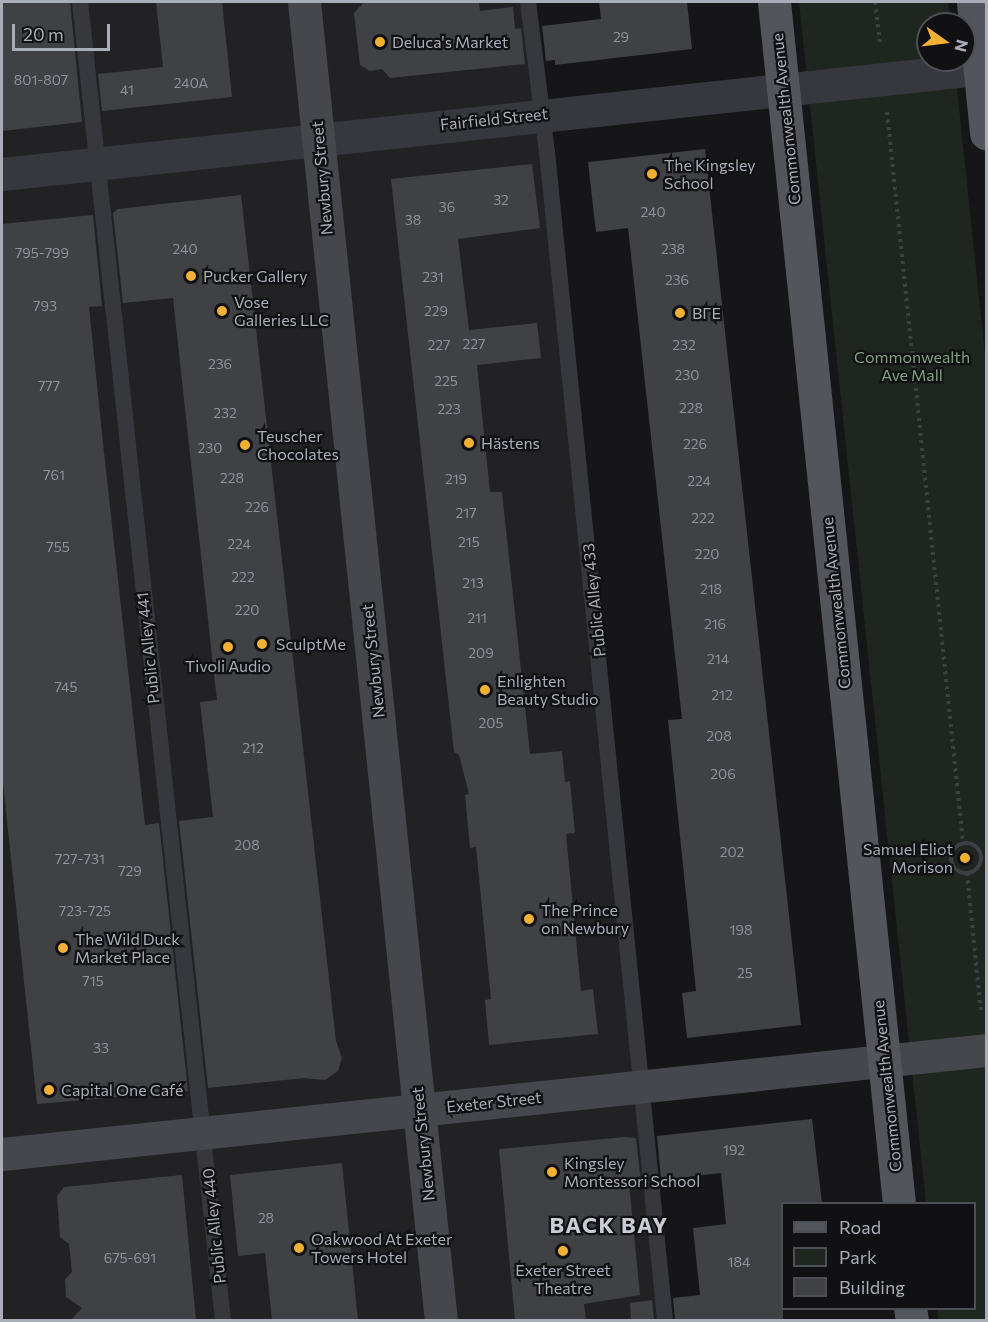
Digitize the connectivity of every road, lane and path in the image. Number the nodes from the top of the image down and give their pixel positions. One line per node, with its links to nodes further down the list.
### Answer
1 (80, 2): 14 (lane, Public Alley 441)
2 (304, 2): 13 (main road, Newbury Street)
3 (528, 2): 11 (lane, Public Alley 433)
4 (774, 2): 9 (main road, Commonwealth Avenue)
5 (875, 2): 7 (path)
6 (973, 2): 8 (main road)
7 (880, 44)
8 (983, 69): 9 (street, Fairfield Street); 12 (main road)
9 (783, 88): 11 (street, Fairfield Street); 20 (main road, Commonwealth Avenue)
10 (887, 112): 16 (path)
11 (541, 114): 13 (street, Fairfield Street); 21 (lane, Public Alley 433)
12 (987, 133)
13 (318, 139): 14 (street, Fairfield Street); 22 (main road, Newbury Street)
14 (96, 164): 15 (street, Fairfield Street); 23 (lane, Public Alley 441)
15 (2, 174)
16 (963, 843): 17 (path); 17 (path)
17 (967, 873): 18 (path)
18 (981, 1014)
19 (987, 1050): 20 (main road, Exeter Street)
20 (885, 1062): 21 (main road, Exeter Street); 25 (main road, Commonwealth Avenue)
21 (642, 1086): 22 (main road, Exeter Street); 28 (lane, Public Alley 433)
22 (418, 1109): 23 (main road, Exeter Street); 27 (main road, Newbury Street)
23 (202, 1131): 24 (main road, Exeter Street); 26 (lane, Public Alley 440)
24 (2, 1154)
25 (899, 1202)
26 (223, 1320)
27 (441, 1320)
28 (665, 1320)

